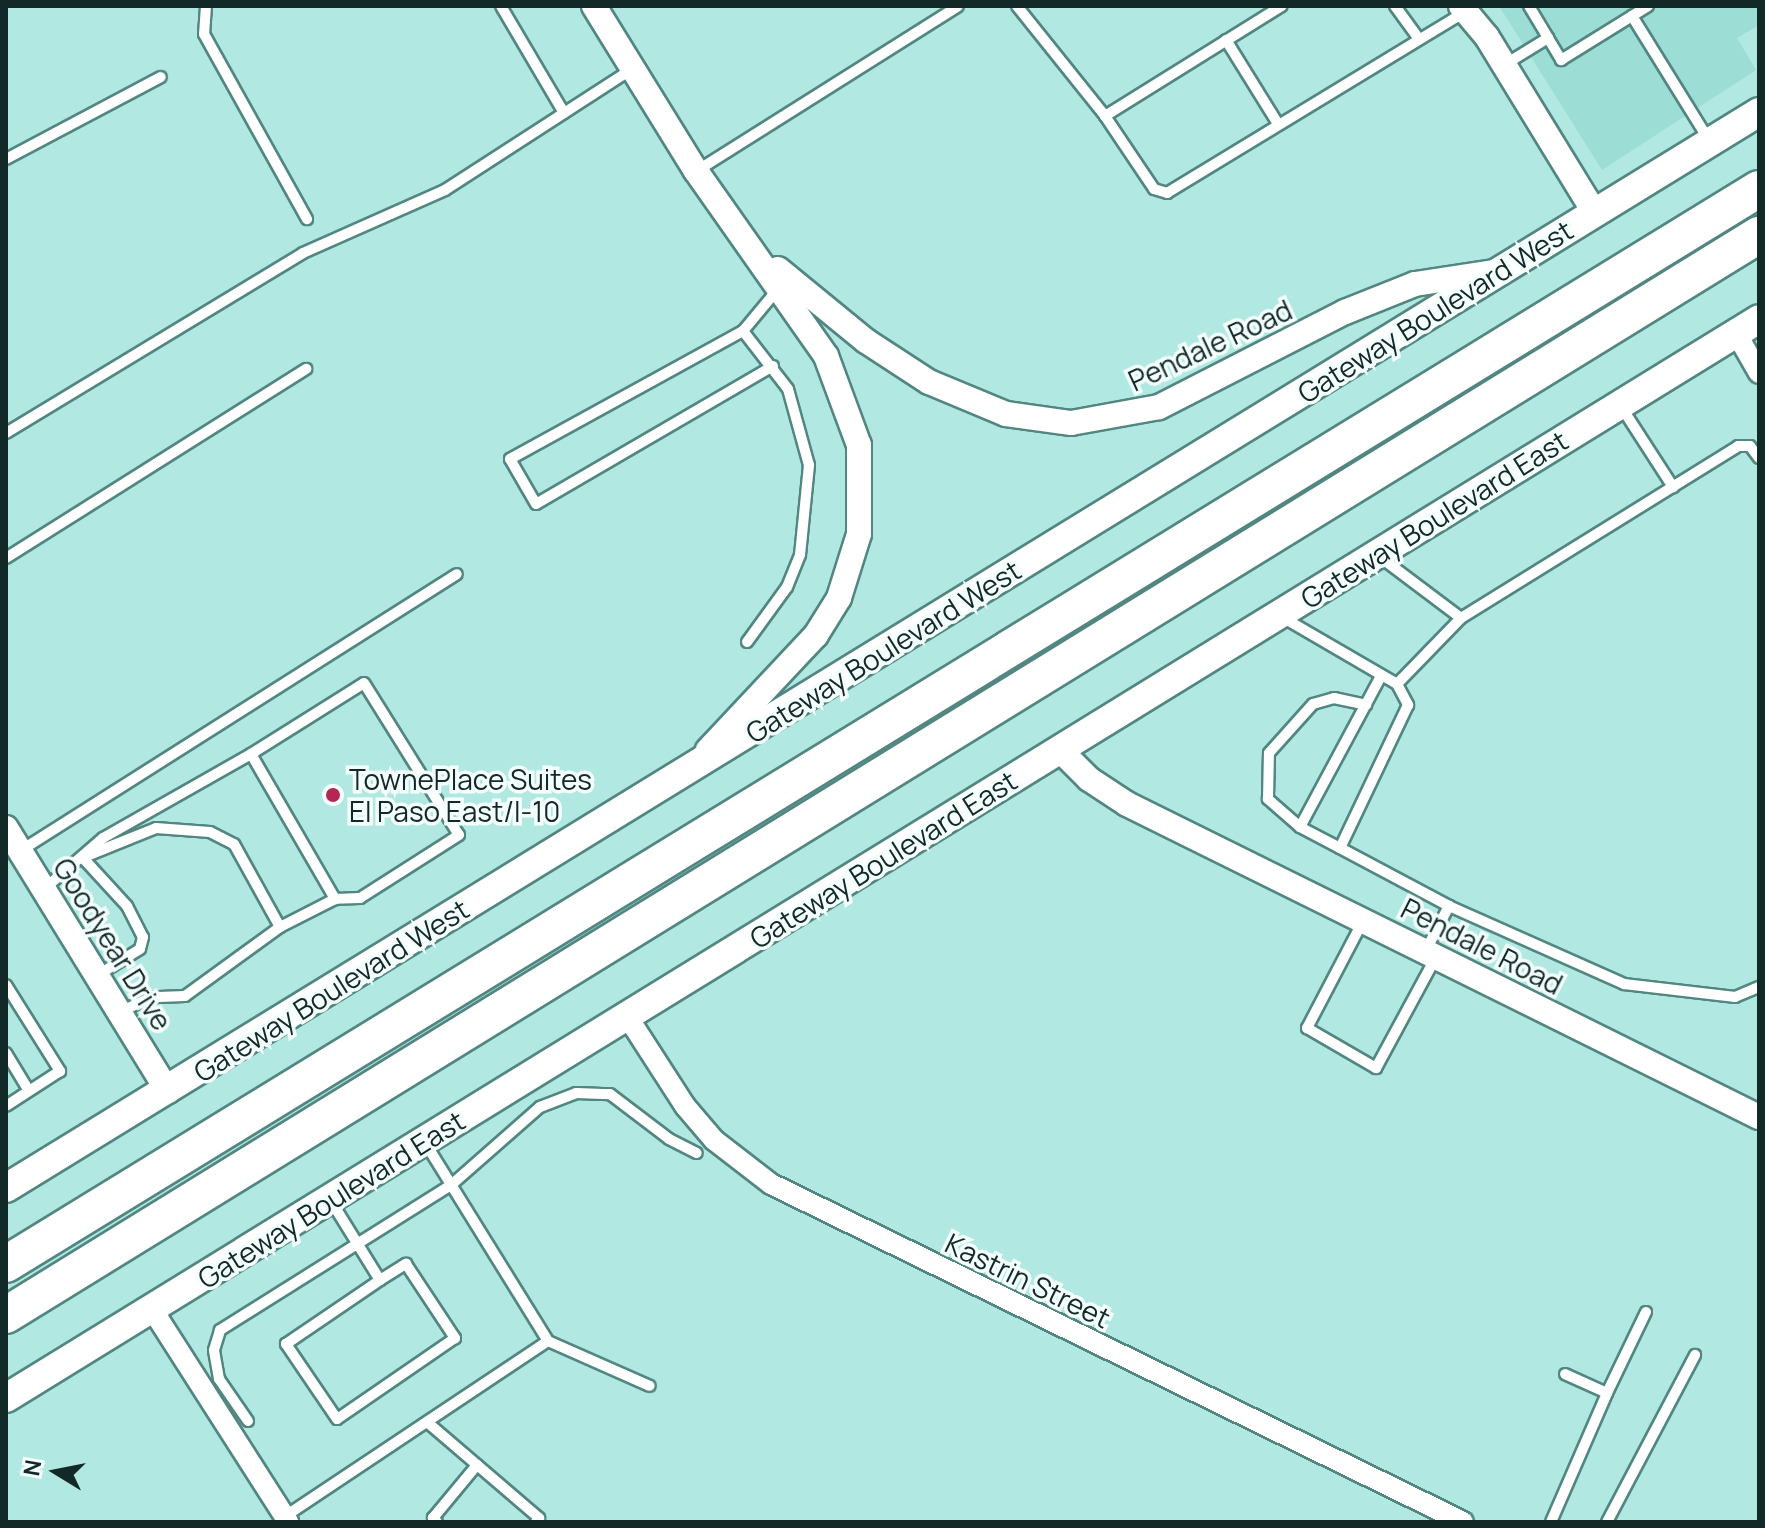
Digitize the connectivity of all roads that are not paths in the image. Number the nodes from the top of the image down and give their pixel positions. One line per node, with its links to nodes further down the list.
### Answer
1 (206, 6): 27 (lane)
2 (501, 6): 19 (lane)
3 (594, 6): 16 (street, Pendale Road)
4 (958, 6): 24 (lane)
5 (1017, 6): 20 (lane)
6 (1282, 6): 14 (lane)
7 (1395, 6): 12 (lane)
8 (1529, 6): 13 (lane)
9 (1648, 6): 11 (lane)
10 (1464, 9): 12 (lane); 15 (street)
11 (1632, 16): 13 (lane); 22 (lane)
12 (1418, 38): 21 (lane)
13 (1548, 38): 15 (lane)
14 (1226, 40): 20 (lane); 21 (lane)
15 (1504, 65): 26 (street)
16 (632, 69): 19 (lane); 24 (street, Pendale Road)
17 (161, 77): 23 (lane)
18 (1759, 112): 22 (main road, Gateway Boulevard West)
19 (564, 113): 38 (lane)
20 (1105, 116): 21 (lane)
21 (1278, 124)
22 (1710, 142): 26 (main road, Gateway Boulevard West)
23 (6, 159)
24 (696, 171): 29 (street, Pendale Road)
25 (1759, 189): 80 (highway)
26 (1595, 213): 30 (main road, Gateway Boulevard West)
27 (307, 219)
28 (1759, 235): 84 (highway)
29 (749, 244): 30 (street, Pendale Road); 31 (street, Pendale Road)
30 (1500, 271): 52 (main road, Gateway Boulevard West)
31 (780, 288): 33 (lane); 52 (street, Pendale Road)
32 (1747, 326): 36 (street); 37 (main road, Gateway Boulevard East)
33 (743, 331): 34 (lane); 34 (lane)
34 (773, 366): 46 (lane)
35 (306, 369): 42 (lane)
36 (1759, 373)
37 (1620, 405): 40 (lane); 41 (main road, Gateway Boulevard East)
38 (6, 433)
39 (1759, 458): 40 (lane)
40 (1673, 487): 45 (lane)
41 (1377, 555): 44 (main road, Gateway Boulevard East); 45 (lane)
42 (6, 558)
43 (457, 574): 56 (lane)
44 (1279, 615): 47 (lane); 50 (main road, Gateway Boulevard East)
45 (1461, 618): 48 (lane)
46 (747, 642)
47 (1381, 676): 48 (lane); 49 (lane)
48 (1397, 684): 55 (lane)
49 (1366, 705): 53 (lane); 53 (lane)
50 (1060, 750): 61 (street, Pendale Road); 68 (main road, Gateway Boulevard East)
51 (251, 754): 57 (lane); 59 (lane); 59 (lane)
52 (689, 770): 71 (main road, Gateway Boulevard West)
53 (1300, 827): 55 (lane)
54 (6, 828): 56 (street, Goodyear Drive)
55 (1340, 848): 60 (lane)
56 (20, 851): 58 (street, Goodyear Drive)
57 (83, 858): 58 (lane); 62 (lane); 64 (lane)
58 (44, 889): 64 (street, Goodyear Drive)
59 (335, 899): 62 (lane)
60 (1449, 906): 63 (lane); 66 (lane)
61 (1363, 920): 63 (street, Pendale Road); 63 (lane)
62 (280, 927): 67 (lane)
63 (1431, 954): 73 (street, Pendale Road)
64 (97, 976): 67 (street, Goodyear Drive)
65 (6, 985): 70 (lane)
66 (1759, 987)
67 (120, 1012): 71 (street, Goodyear Drive)
68 (627, 1016): 74 (main road, Gateway Boulevard East); 97 (street, Kastrin Street)
69 (6, 1053): 70 (lane)
70 (29, 1091): 72 (lane)
71 (168, 1091): 77 (main road, Gateway Boulevard West)
72 (6, 1106)
73 (1759, 1117)
74 (424, 1142): 76 (lane); 78 (main road, Gateway Boulevard East)
75 (697, 1153): 76 (lane)
76 (450, 1186): 79 (lane); 85 (lane)
77 (6, 1188)
78 (330, 1200): 79 (lane); 82 (main road, Gateway Boulevard East)
79 (357, 1242): 81 (lane); 91 (lane)
80 (6, 1264)
81 (380, 1280): 81 (lane)
82 (152, 1309): 90 (main road, Gateway Boulevard East); 94 (street)
83 (1646, 1312): 89 (lane)
84 (6, 1315)
85 (548, 1341): 88 (lane); 92 (lane)
86 (1695, 1355): 99 (lane)
87 (1565, 1374): 89 (lane)
88 (650, 1386)
89 (1607, 1393): 98 (lane)
90 (6, 1398)
91 (248, 1421)
92 (427, 1422): 93 (lane); 94 (lane)
93 (477, 1465): 95 (lane); 96 (lane)
94 (286, 1520)
95 (437, 1522)
96 (536, 1522)
97 (1463, 1522)
98 (1551, 1522)
99 (1607, 1522)

